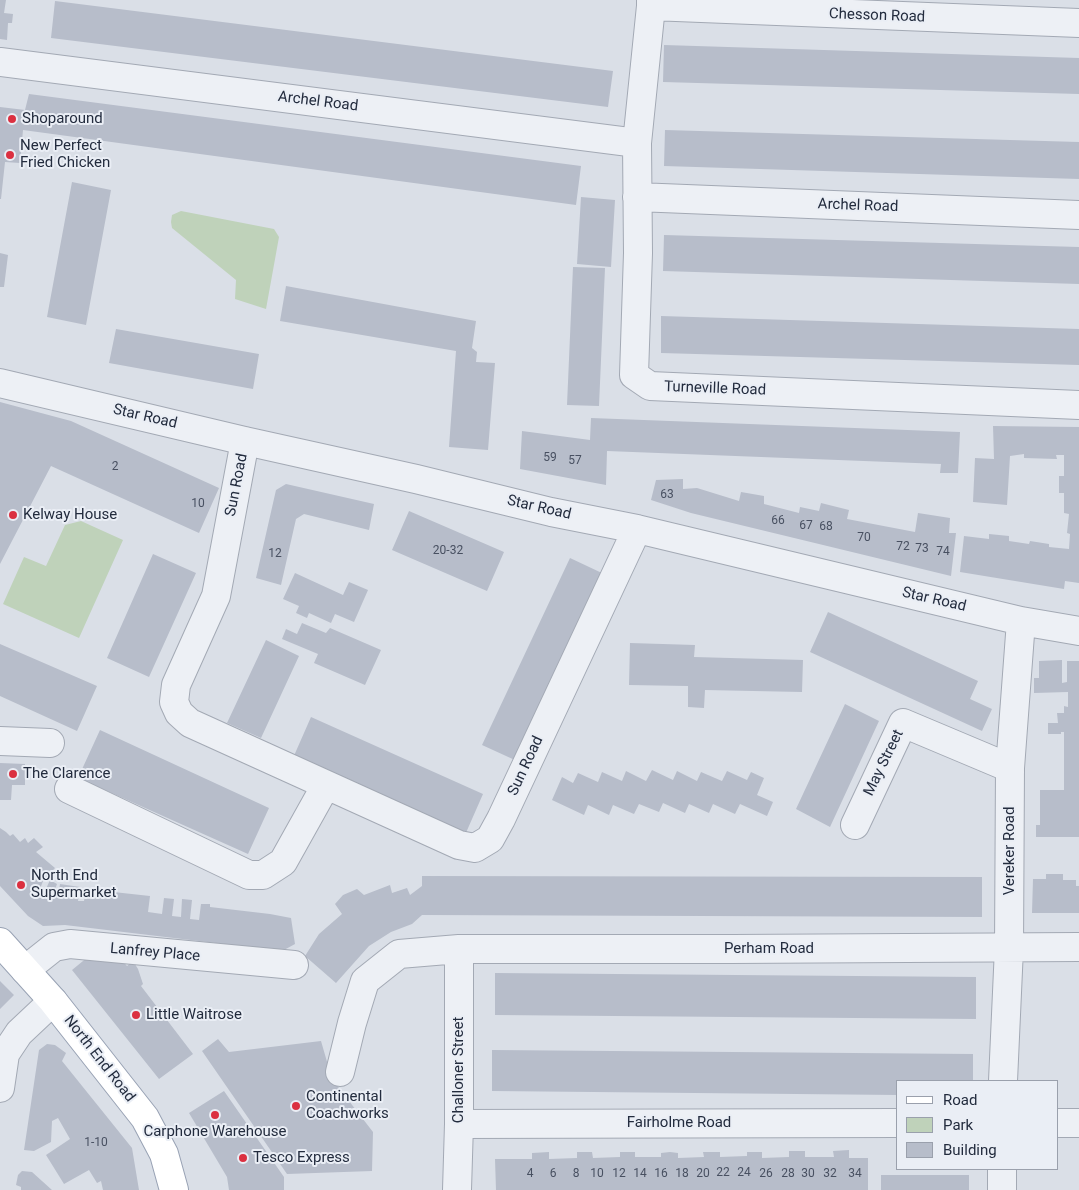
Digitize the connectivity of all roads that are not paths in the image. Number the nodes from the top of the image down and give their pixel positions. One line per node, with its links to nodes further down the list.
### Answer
1 (651, 3): 2 (street, Chesson Road); 4 (street, Turneville Road)
2 (1079, 23)
3 (0, 62): 4 (street, Archel Road)
4 (637, 143): 5 (street, Turneville Road)
5 (637, 197): 6 (street, Archel Road); 8 (street, Turneville Road)
6 (1079, 215)
7 (0, 383): 9 (street, Star Road)
8 (1079, 405)
9 (245, 441): 10 (street, Star Road); 16 (street, Sun Road)
10 (637, 529): 11 (street, Star Road); 16 (street, Sun Road)
11 (1021, 621): 12 (street, Star Road); 15 (street, Vereker Road)
12 (1079, 631)
13 (0, 742): 14 (street)
14 (50, 743)
15 (1010, 768): 18 (street, May Street); 21 (street, Vereker Road)
16 (326, 785): 17 (street)
17 (69, 789)
18 (855, 825)
19 (0, 942): 24 (main road, North End Road)
20 (1079, 947): 21 (street, Perham Road)
21 (1010, 948): 22 (street, Perham Road); 27 (street, Vereker Road)
22 (459, 949): 26 (street, Perham Road); 32 (street, Challoner Street)
23 (294, 966): 24 (street, Lanfrey Place)
24 (24, 970): 25 (main road, North End Road)
25 (53, 1001): 28 (street); 34 (main road, North End Road)
26 (340, 1072)
27 (1003, 1080)
28 (0, 1088)
29 (896, 1123): 32 (street, Fairholme Road)
30 (1059, 1123): 31 (street)
31 (1079, 1123)
32 (459, 1124): 35 (street, Challoner Street)
33 (1002, 1170): 36 (street)
34 (174, 1190)
35 (457, 1190)
36 (1002, 1190)

